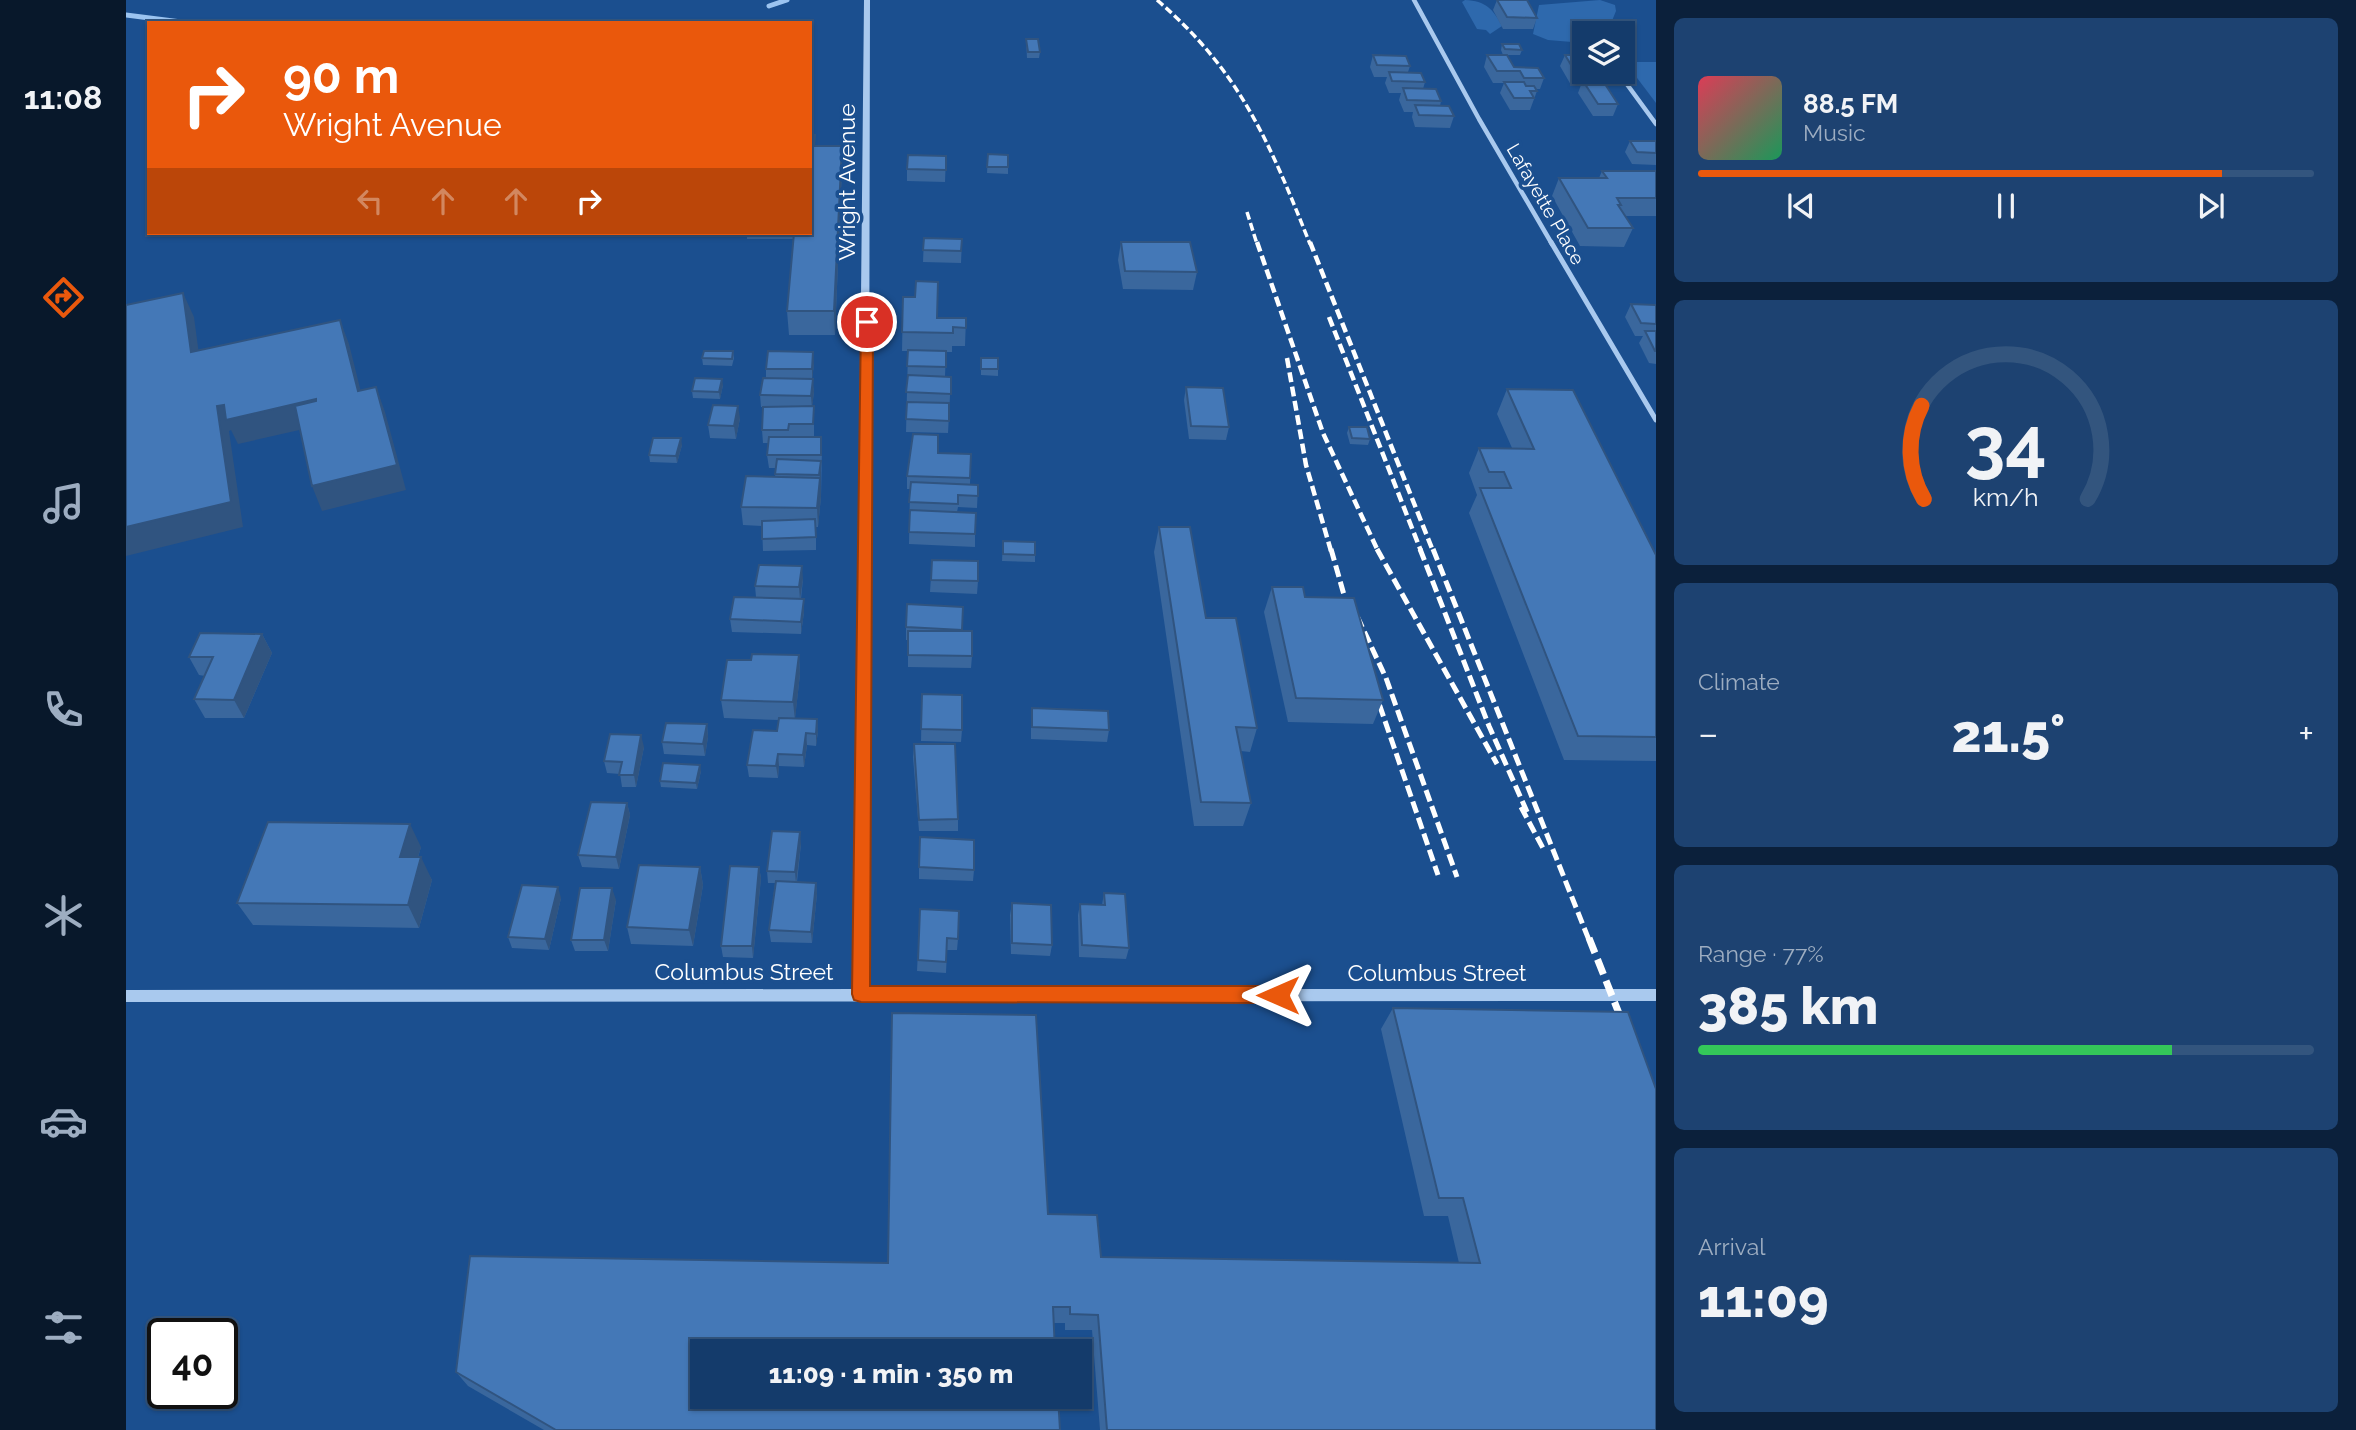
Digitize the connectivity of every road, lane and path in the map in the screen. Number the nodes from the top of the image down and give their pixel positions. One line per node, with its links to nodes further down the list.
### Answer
1 (867, 0): 6 (street, Wright Avenue)
2 (1413, 0): 5 (street, Lafayette Place)
3 (1627, 84): 4 (street)
4 (1656, 124)
5 (1656, 420)
6 (861, 994): 7 (street, Columbus Street); 8 (street, Columbus Street)
7 (1656, 995)
8 (126, 996)

